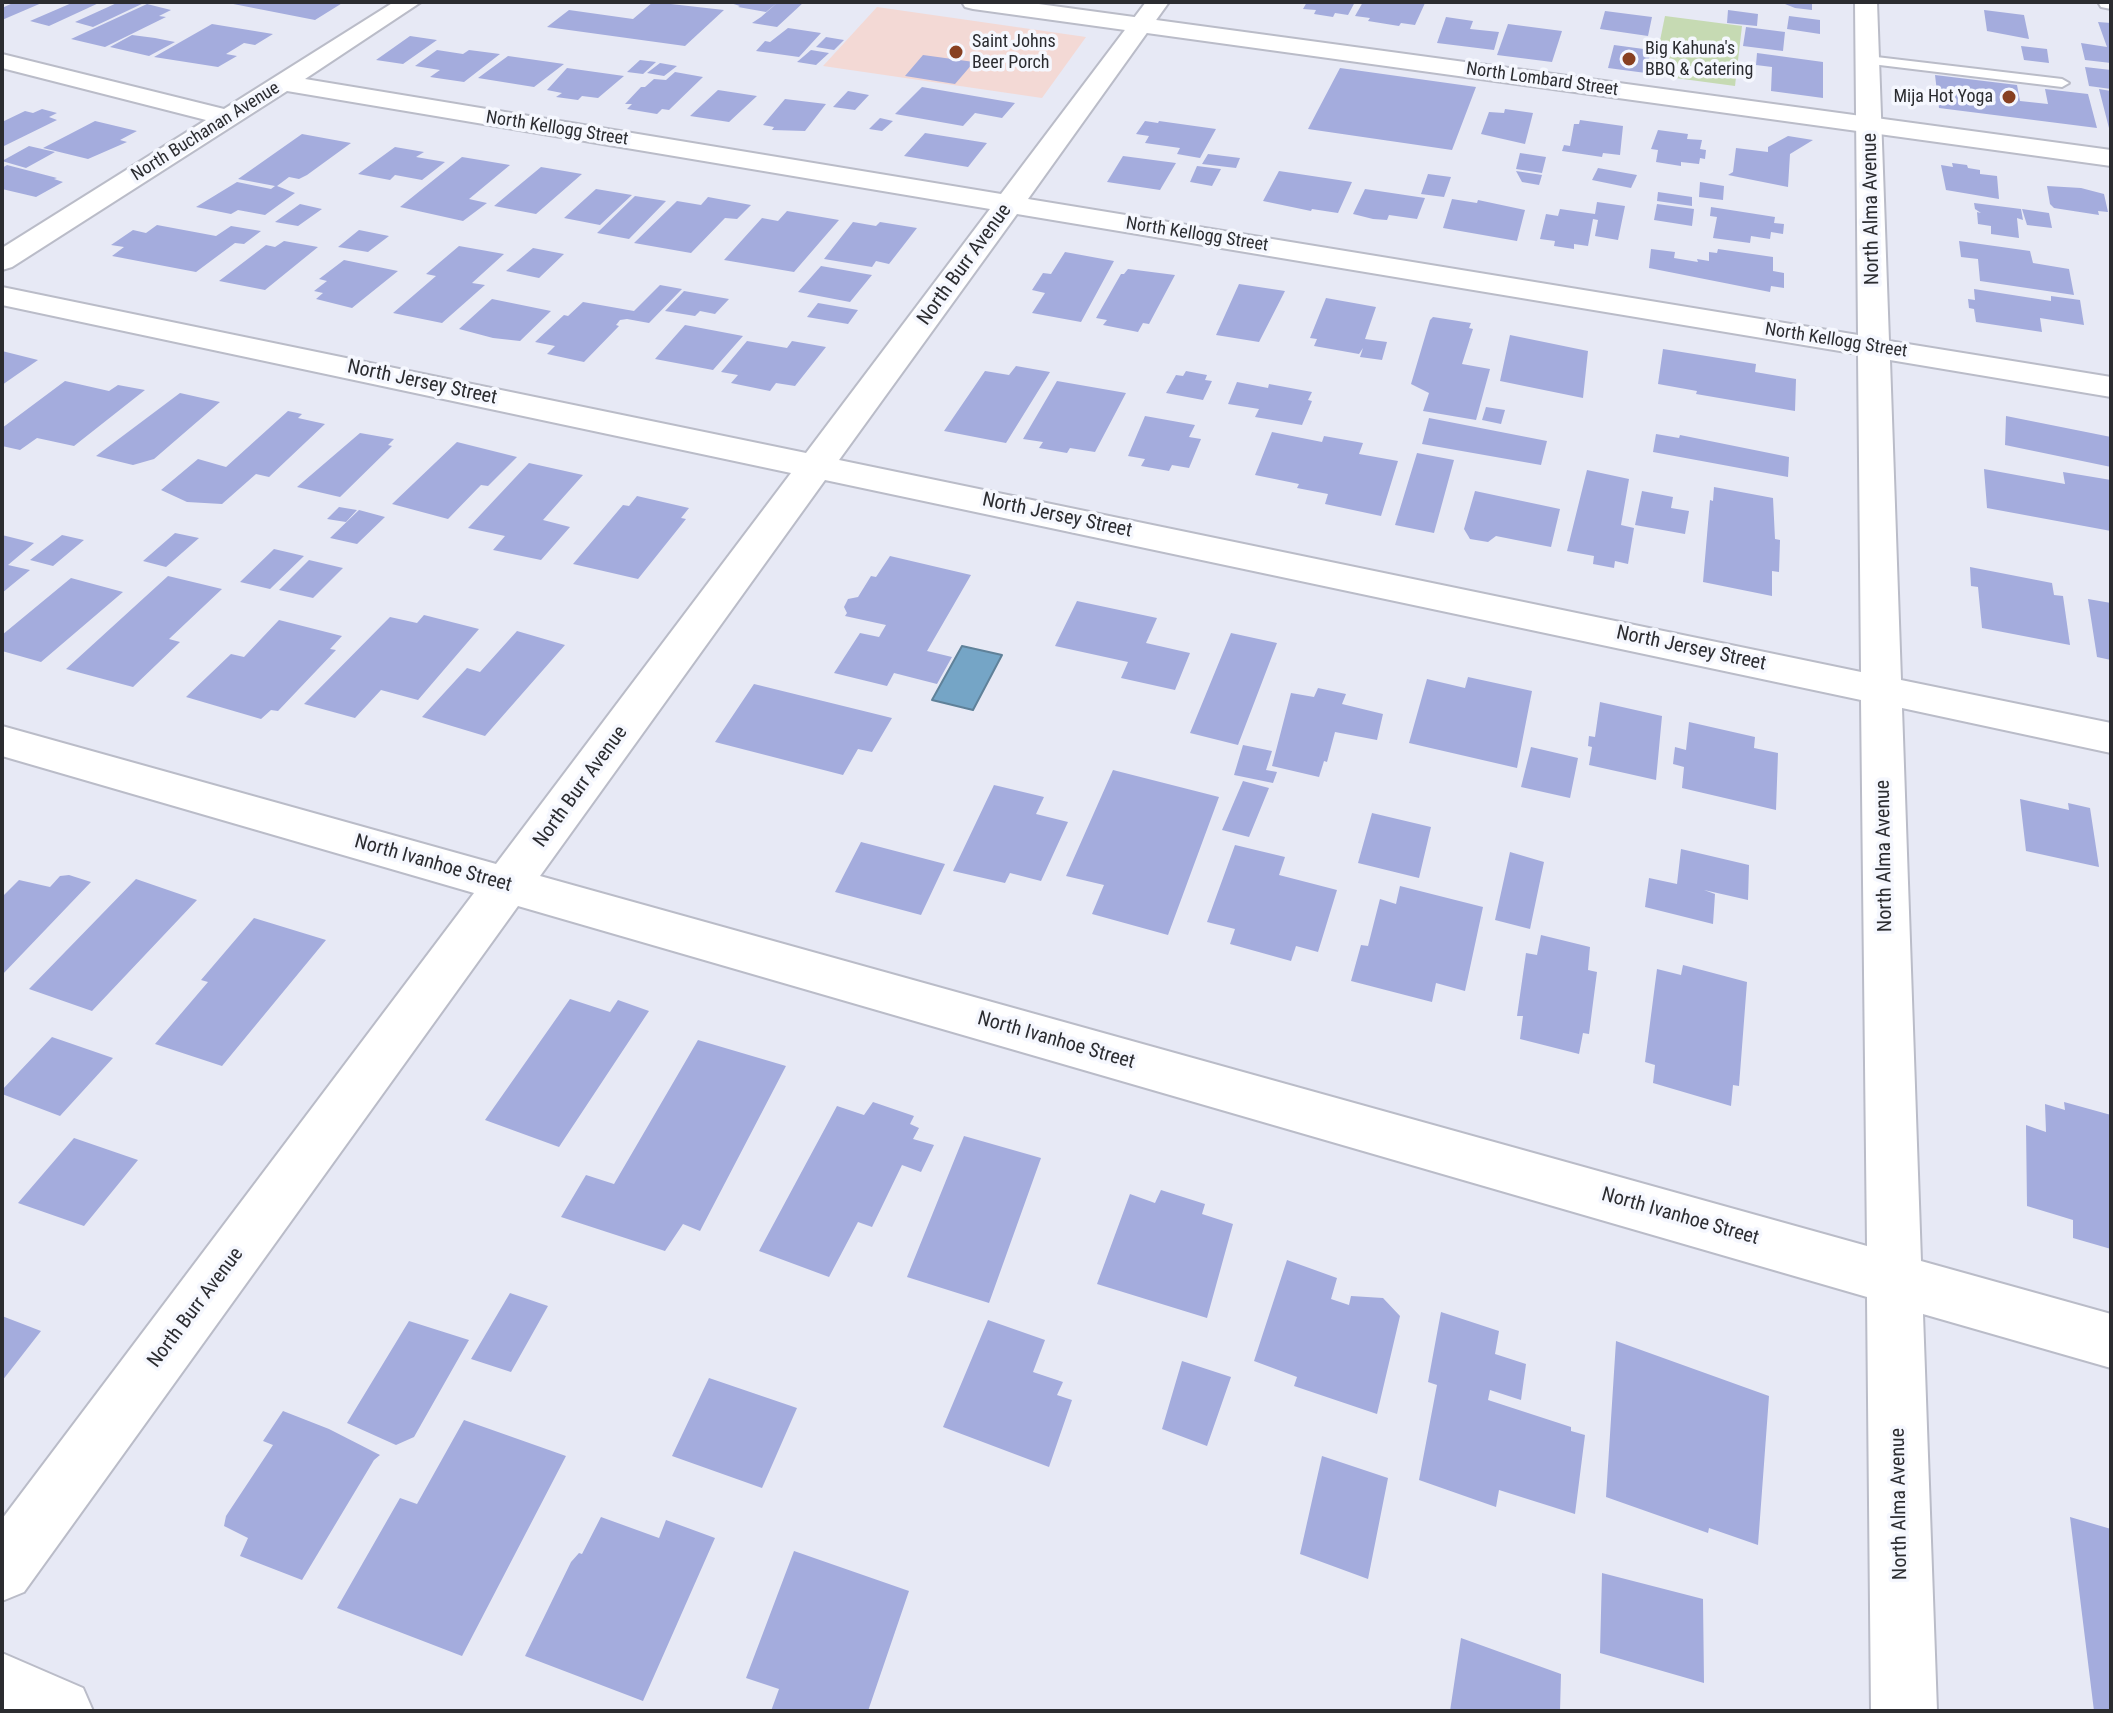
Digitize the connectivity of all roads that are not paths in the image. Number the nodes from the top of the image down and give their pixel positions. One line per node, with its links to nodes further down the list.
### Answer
1 (410, 2): 7 (street, North Buchanan Avenue)
2 (973, 2): 4 (street, North Lombard Street)
3 (1866, 2): 5 (street, North Alma Avenue)
4 (1150, 14): 10 (street, North Lombard Street); 12 (street, North Burr Avenue)
5 (1868, 60): 8 (lane); 10 (street, North Alma Avenue)
6 (2, 61): 9 (street)
7 (282, 83): 9 (street, North Buchanan Avenue); 12 (street, North Kellogg Street)
8 (2062, 83)
9 (229, 118): 13 (street, North Buchanan Avenue)
10 (1870, 125): 11 (street, North Lombard Street); 15 (street, North Alma Avenue)
11 (2111, 158)
12 (1010, 204): 15 (street, North Kellogg Street); 17 (street, North Burr Avenue)
13 (2, 261)
14 (2, 296): 17 (street, North Jersey Street)
15 (1874, 347): 16 (street, North Kellogg Street); 18 (street, North Alma Avenue)
16 (2111, 387)
17 (817, 465): 18 (street, North Jersey Street); 21 (street, North Burr Avenue)
18 (1881, 689): 19 (street, North Jersey Street); 22 (street, North Alma Avenue)
19 (2111, 738)
20 (2, 741): 21 (street, North Ivanhoe Street)
21 (509, 886): 22 (street, North Ivanhoe Street); 24 (street, North Burr Avenue)
22 (1895, 1278): 23 (street, North Ivanhoe Street); 27 (street, North Alma Avenue)
23 (2111, 1341)
24 (2, 1570)
25 (2, 1685): 26 (street)
26 (60, 1711)
27 (1904, 1711)

